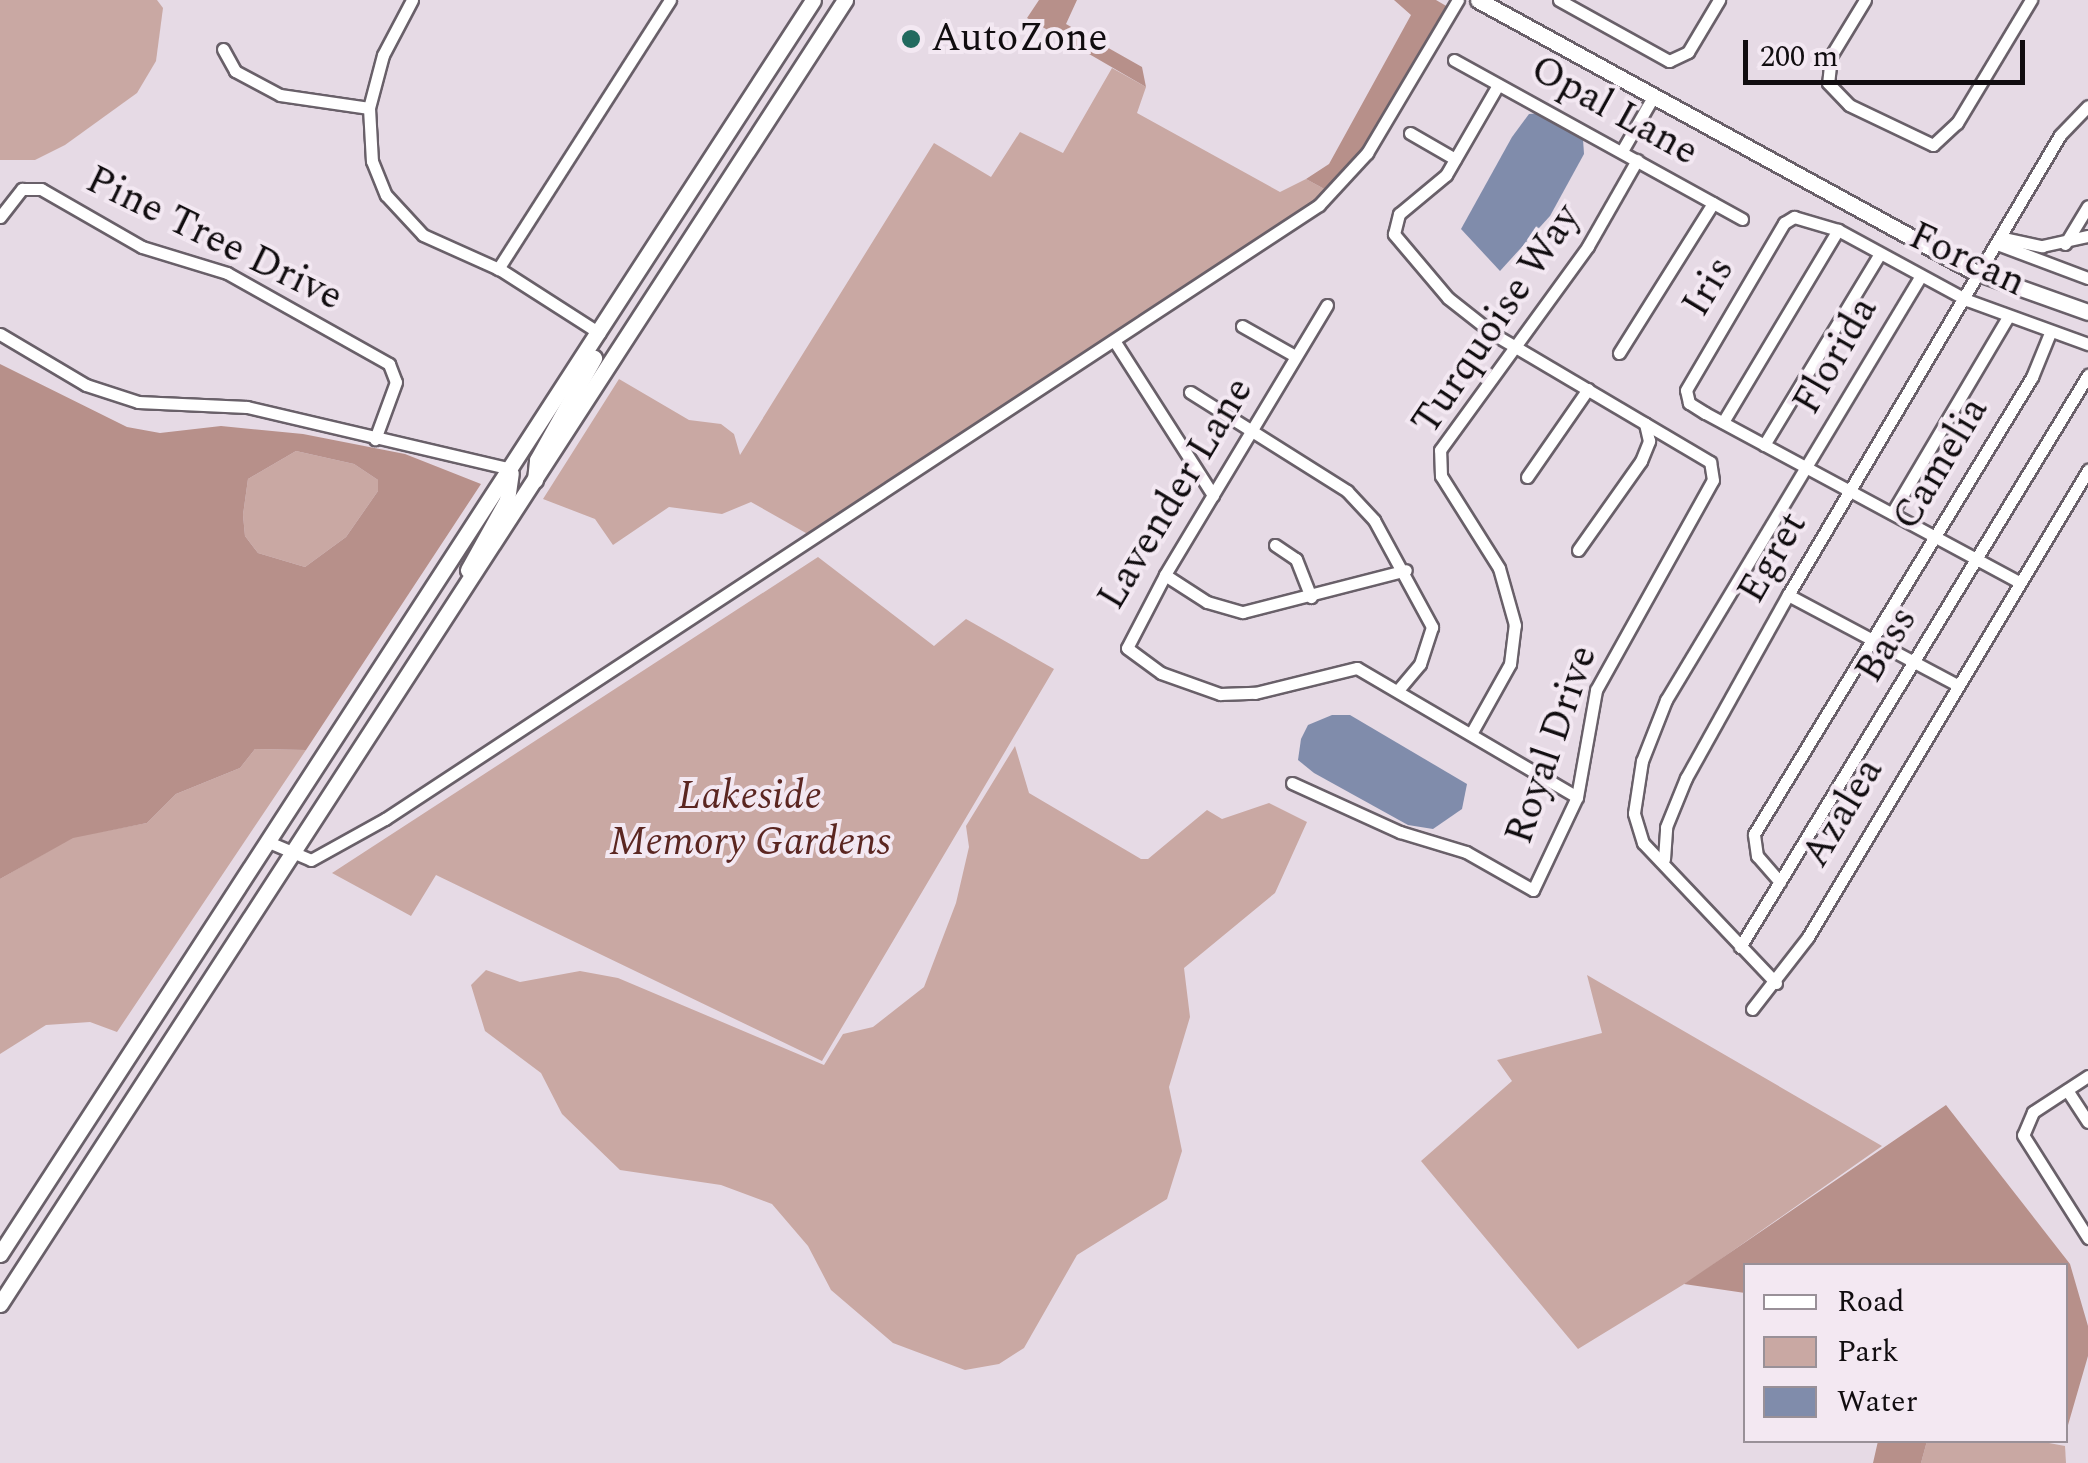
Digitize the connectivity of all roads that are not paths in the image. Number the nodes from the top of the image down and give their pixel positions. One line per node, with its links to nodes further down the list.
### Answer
1 (412, 0): 16 (street)
2 (670, 0): 31 (street)
3 (812, 0): 32 (main road)
4 (845, 0): 61 (main road)
5 (1458, 0): 44 (street)
6 (1478, 0): 14 (main road)
7 (1559, 0): 8 (street)
8 (1719, 0)
9 (1865, 0): 10 (street)
10 (2031, 0)
11 (222, 49): 16 (street)
12 (1454, 60): 13 (street, Opal Lane)
13 (1498, 85): 18 (street, Opal Lane); 19 (street)
14 (1653, 97): 18 (street); 33 (main road)
15 (2088, 106): 28 (street, Egret)
16 (368, 108): 31 (street)
17 (1410, 133): 19 (street)
18 (1622, 151): 20 (street, Opal Lane)
19 (1455, 159): 46 (street, Royal Drive)
20 (1637, 160): 21 (street, Opal Lane); 46 (street, Turquoise Way)
21 (1713, 203): 24 (street, Opal Lane); 47 (street)
22 (2088, 206): 29 (street)
23 (0, 217): 55 (street, Pine Tree Drive)
24 (1742, 219)
25 (1823, 223): 26 (street, Forcan); 52 (street, Iris)
26 (1838, 230): 30 (street, Forcan); 52 (street)
27 (2088, 236): 29 (street)
28 (2001, 242): 29 (street); 33 (street, Egret); 35 (street)
29 (2065, 244)
30 (1879, 255): 34 (street, Forcan); 56 (street)
31 (498, 269): 41 (street)
32 (636, 275): 41 (main road); 61 (main road)
33 (1982, 275): 36 (street, Egret); 38 (main road)
34 (1920, 277): 36 (street, Forcan); 57 (street, Florida)
35 (2088, 278)
36 (1967, 300): 39 (street, Forcan); 62 (street, Egret)
37 (1328, 306): 48 (street, Lavender Lane)
38 (2088, 312)
39 (2008, 317): 42 (street, Forcan); 64 (street)
40 (1242, 326): 48 (street)
41 (599, 332): 58 (main road)
42 (2050, 333): 45 (street, Forcan); 65 (street, Camelia)
43 (0, 334): 55 (street)
44 (1115, 342): 63 (street); 83 (street)
45 (2088, 344)
46 (1516, 348): 50 (street, Royal Drive); 79 (street, Turquoise Way)
47 (1619, 353)
48 (1296, 356): 54 (street, Lavender Lane)
49 (2088, 375): 68 (street, Bass)
50 (1588, 389): 53 (street, Royal Drive); 60 (street)
51 (1190, 392): 54 (street)
52 (1723, 422): 56 (street)
53 (1645, 424): 67 (street); 81 (street, Royal Drive)
54 (1252, 430): 63 (street, Lavender Lane); 69 (street)
55 (375, 438): 58 (street)
56 (1764, 445): 57 (street)
57 (1808, 468): 62 (street); 84 (street, Florida)
58 (511, 470): 74 (main road); 82 (main road)
59 (2088, 470): 71 (street, Azalea)
60 (1528, 478)
61 (534, 484): 74 (main road)
62 (1851, 490): 64 (street); 72 (street, Egret)
63 (1213, 495): 70 (street, Lavender Lane)
64 (1892, 513): 65 (street)
65 (1936, 536): 68 (street); 75 (street, Camelia)
66 (1275, 545): 73 (street)
67 (1578, 550)
68 (1977, 559): 71 (street); 76 (street, Bass)
69 (1406, 570): 73 (street); 78 (street)
70 (1164, 574): 73 (street); 78 (street, Lavender Lane)
71 (2020, 582): 77 (street, Azalea)
72 (1788, 595): 75 (street); 84 (street, Egret)
73 (1311, 596)
74 (446, 621): 83 (main road)
75 (1873, 638): 76 (street); 85 (street, Camelia)
76 (1915, 662): 77 (street); 85 (street, Bass)
77 (1958, 685): 87 (street, Azalea)
78 (1397, 691): 79 (street, Lavender Lane)
79 (1472, 732): 81 (street, Lavender Lane)
80 (1292, 783): 81 (street, Royal Drive)
81 (1577, 797)
82 (272, 843): 83 (street); 93 (main road)
83 (296, 856): 94 (main road)
84 (1664, 859): 86 (street, Florida)
85 (1780, 882): 86 (street, Bass)
86 (1740, 947): 87 (street, Florida)
87 (1776, 983): 88 (street, Azalea)
88 (1752, 1009)
89 (2088, 1076): 90 (street)
90 (2067, 1090): 91 (street); 92 (street)
91 (2088, 1122)
92 (2088, 1238)
93 (0, 1254)
94 (0, 1304)

